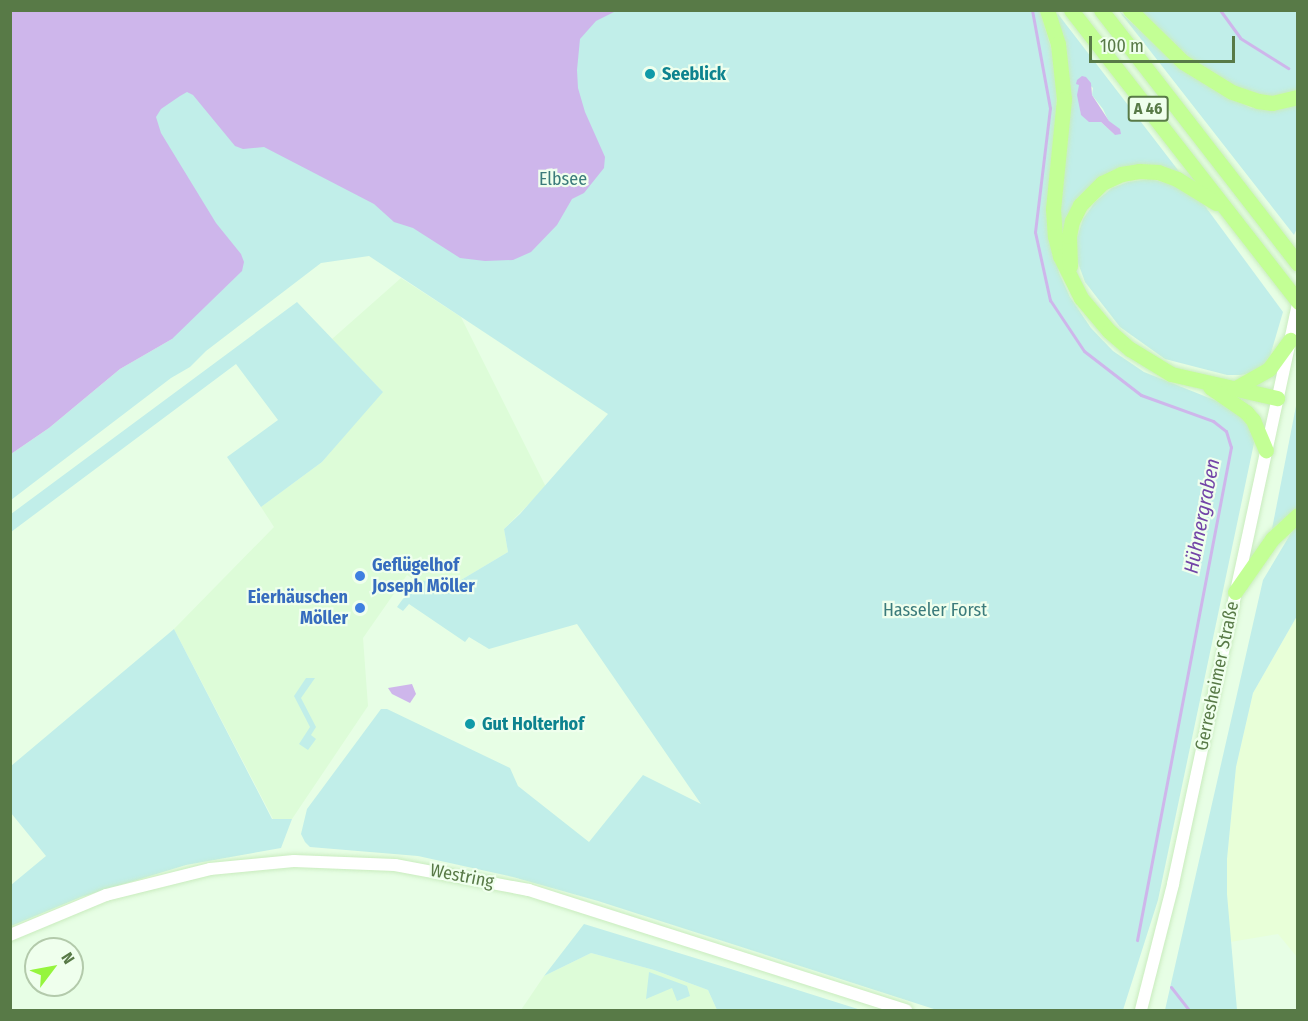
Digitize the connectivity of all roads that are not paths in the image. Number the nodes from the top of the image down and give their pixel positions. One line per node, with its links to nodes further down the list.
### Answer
1 (1047, 10): 8 (highway)
2 (1071, 10): 6 (highway, A 46)
3 (1101, 10): 7 (highway, A 46)
4 (1131, 10): 5 (highway)
5 (1298, 97)
6 (1224, 207): 8 (highway); 9 (highway, A 46)
7 (1298, 264)
8 (1073, 284): 11 (highway)
9 (1298, 303): 10 (main road, Gerresheimer Straße)
10 (1290, 340): 12 (highway); 13 (main road, Gerresheimer Straße)
11 (1203, 382): 12 (highway); 14 (highway)
12 (1234, 389): 13 (highway)
13 (1277, 398): 14 (main road, Gerresheimer Straße)
14 (1266, 450): 16 (main road, Gerresheimer Straße)
15 (1298, 515): 16 (highway)
16 (1235, 592): 19 (main road, Gerresheimer Straße)
17 (10, 935): 18 (main road, Westring)
18 (906, 1011)
19 (1141, 1011)

